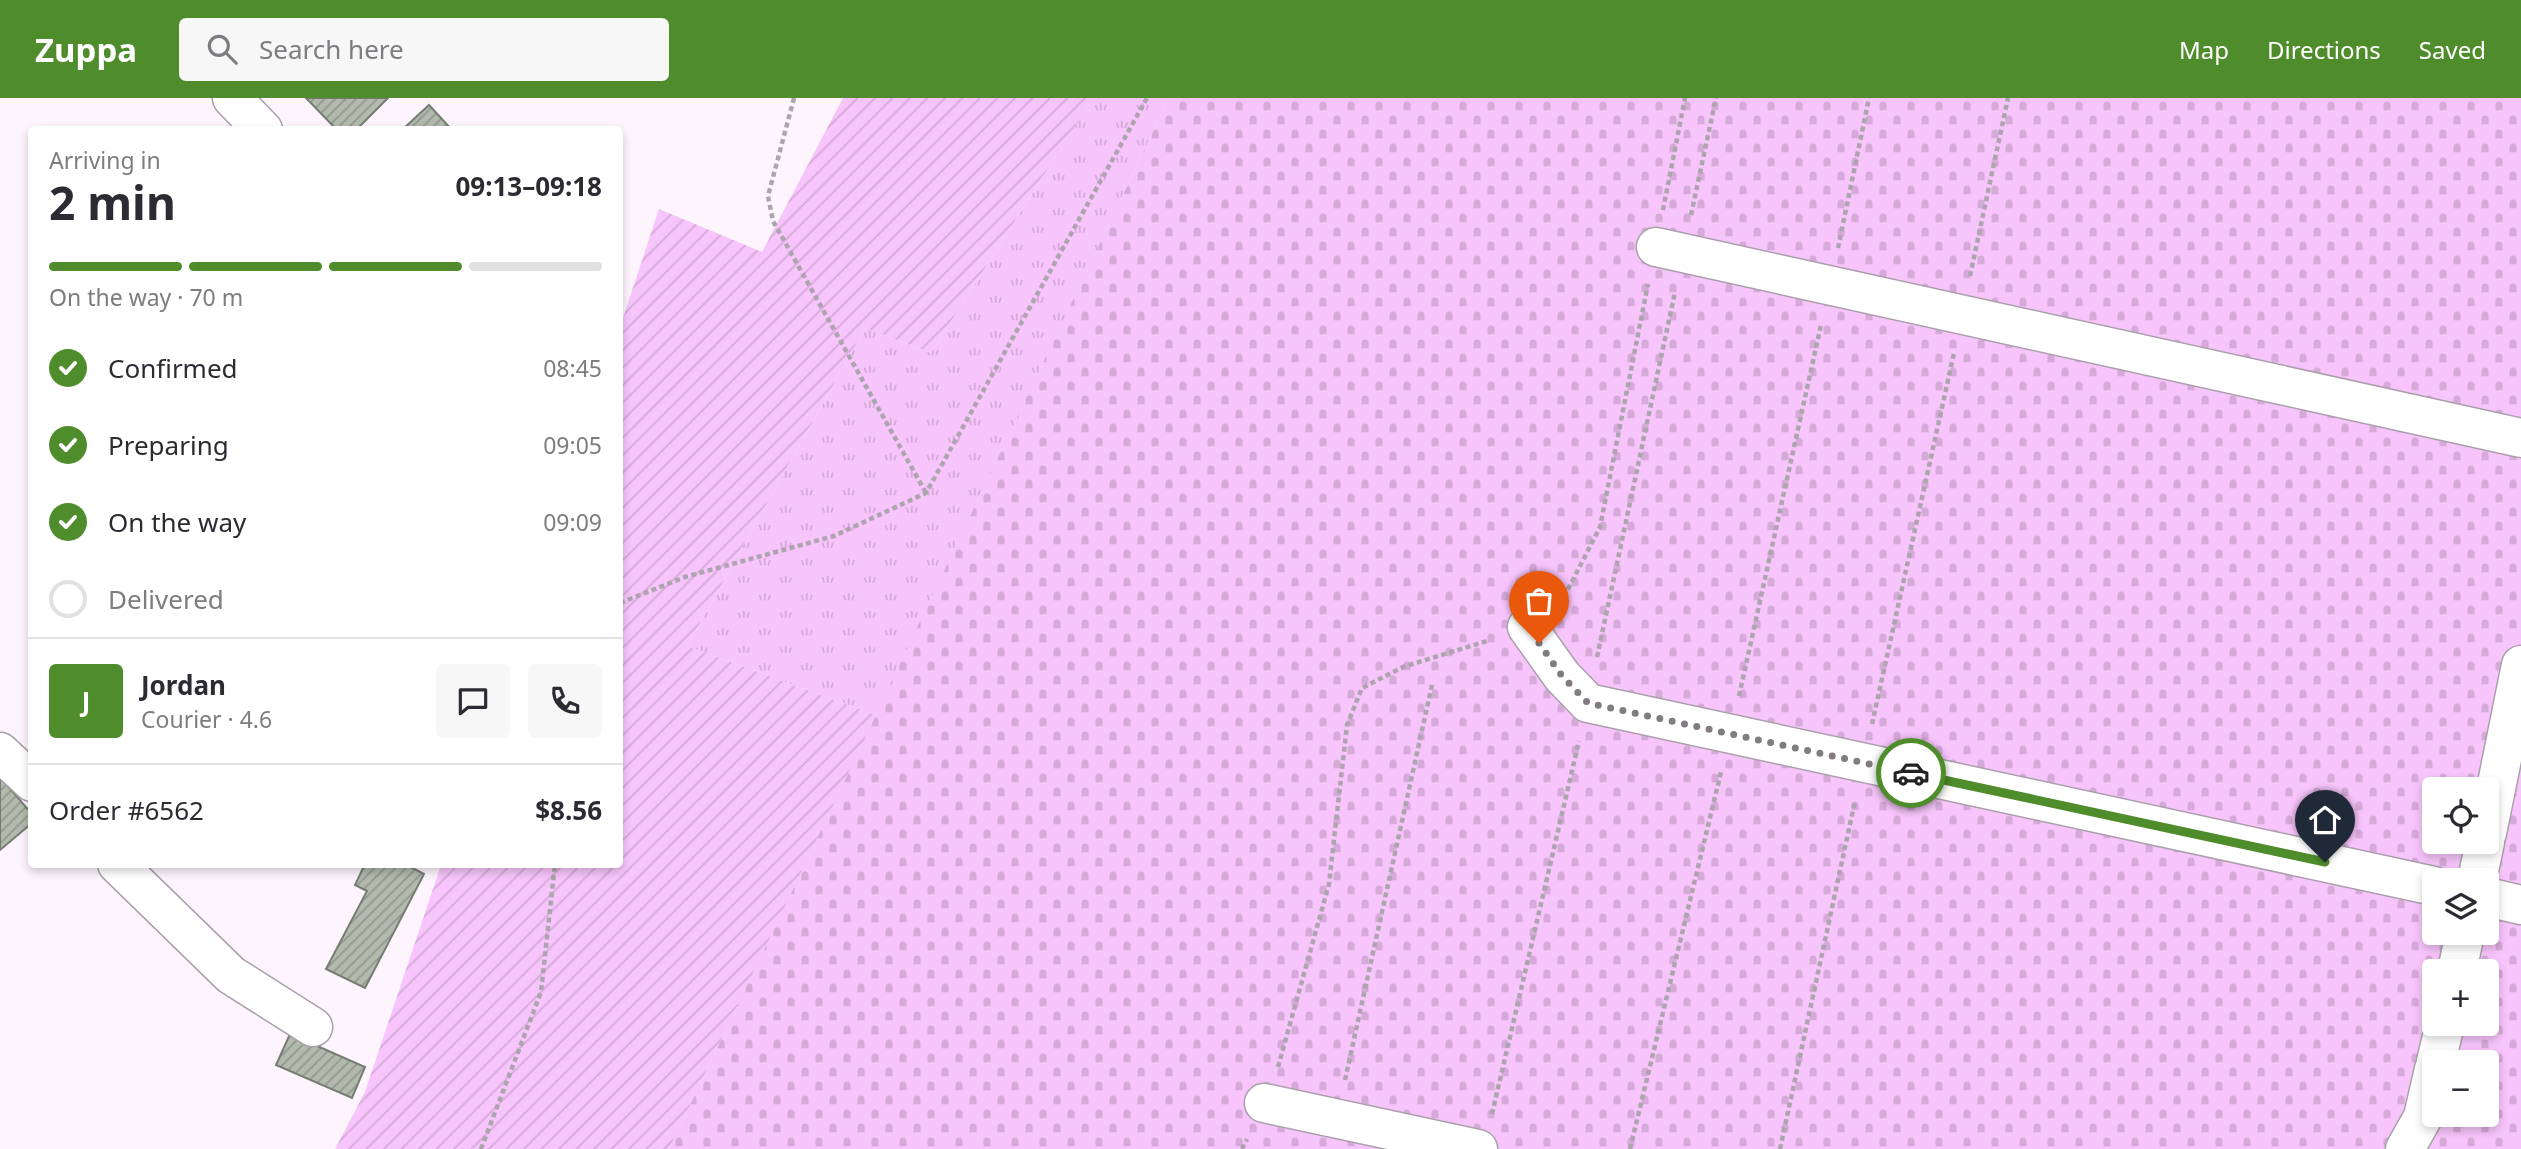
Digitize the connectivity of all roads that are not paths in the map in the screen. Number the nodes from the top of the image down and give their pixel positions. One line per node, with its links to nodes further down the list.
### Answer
1 (232, 98): 2 (street)
2 (259, 126)
3 (1669, 251): 4 (street)
4 (2521, 438)
5 (1527, 627): 11 (street)
6 (2521, 666): 8 (street)
7 (0, 752): 9 (street)
8 (2498, 777)
9 (28, 778)
10 (121, 868): 14 (street)
11 (2422, 883)
12 (2499, 900): 13 (street)
13 (2521, 905)
14 (313, 1027)
15 (1264, 1103): 17 (street)
16 (2422, 1119): 18 (street)
17 (1478, 1149)
18 (2405, 1149)

